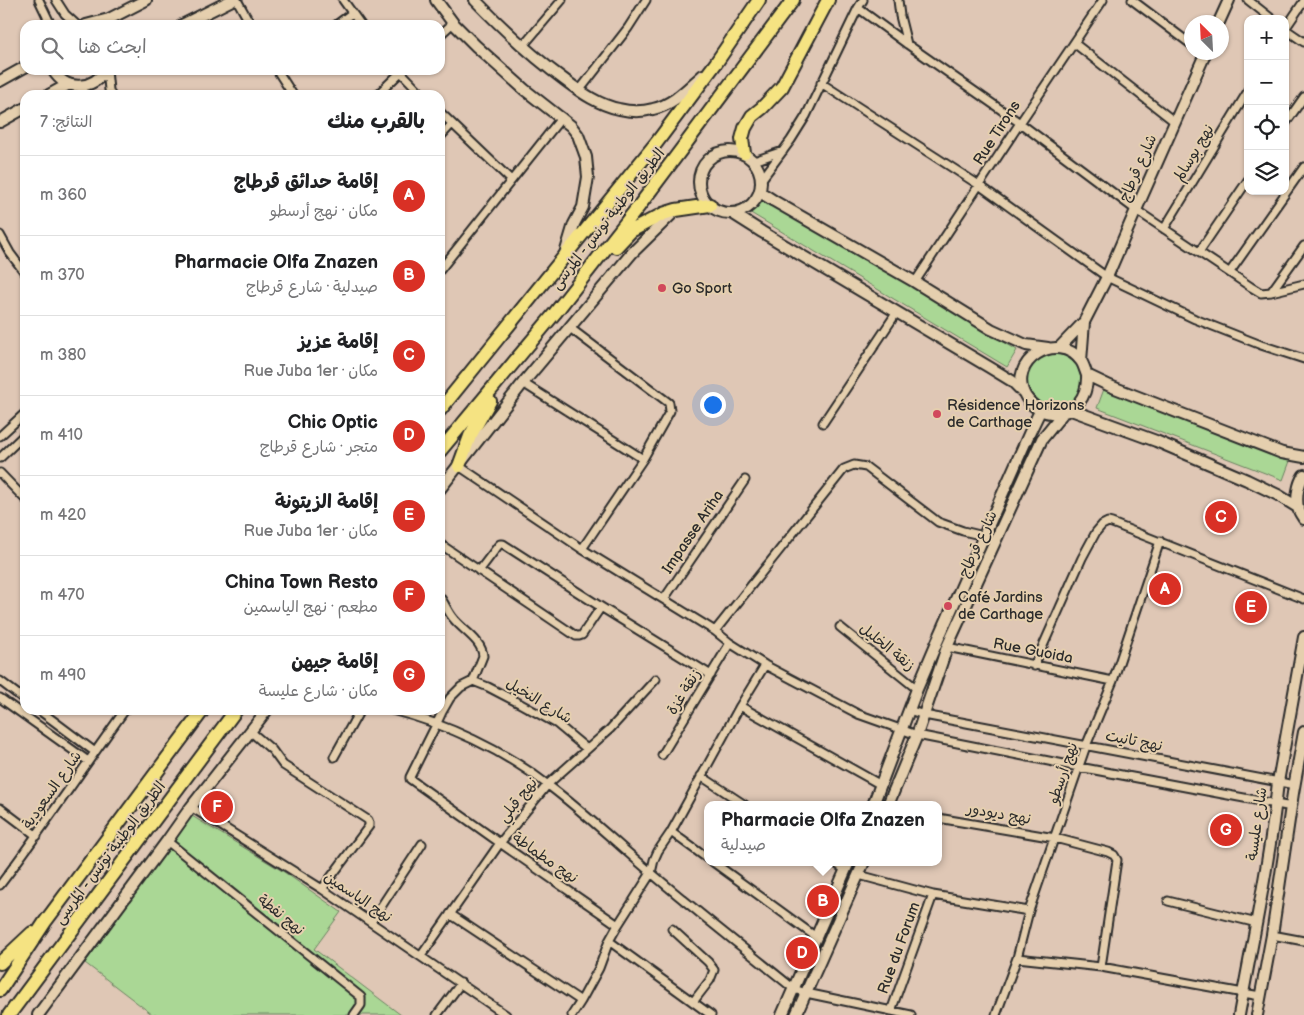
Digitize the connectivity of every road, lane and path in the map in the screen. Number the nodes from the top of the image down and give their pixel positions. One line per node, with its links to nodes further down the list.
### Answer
1 (39, 0): 25 (street)
2 (56, 0): 26 (street)
3 (146, 0): 27 (street)
4 (232, 0): 28 (street)
5 (237, 0): 29 (street)
6 (343, 0): 22 (street)
7 (436, 0): 32 (street)
8 (475, 0): 40 (street)
9 (562, 0): 40 (street)
10 (646, 0): 59 (street)
11 (759, 0): 42 (highway, الطريق الوطنية تونس - المرسى)
12 (828, 0): 72 (highway)
13 (863, 0): 21 (street)
14 (898, 0): 39 (street)
15 (1103, 0): 38 (street, Rue Tirons)
16 (1132, 0): 36 (street)
17 (1248, 0): 24 (street)
18 (793, 1): 96 (highway, الطريق الوطنية تونس - المرسى)
19 (1304, 1): 33 (street)
20 (1225, 2): 23 (street)
21 (858, 8): 39 (street); 51 (street)
22 (352, 13): 30 (street); 31 (street)
23 (1221, 15)
24 (1267, 15)
25 (49, 20)
26 (72, 20)
27 (105, 20)
28 (192, 20)
29 (248, 20)
30 (343, 20)
31 (358, 20)
32 (454, 23): 34 (street); 64 (street)
33 (1289, 23)
34 (445, 31)
35 (1289, 32): 37 (street)
36 (1184, 39)
37 (1304, 42)
38 (1074, 43): 67 (street); 68 (street, Rue Tirons)
39 (907, 44): 68 (street)
40 (522, 46): 59 (street)
41 (1201, 60): 67 (street, شارع قرطاج)
42 (716, 63): 59 (street); 87 (highway, الطريق الوطنية تونس - المرسى)
43 (20, 70): 50 (street)
44 (57, 75): 52 (street)
45 (103, 75): 52 (street)
46 (108, 75): 55 (street)
47 (280, 75): 56 (street)
48 (397, 75): 57 (street)
49 (405, 75): 58 (street)
50 (0, 81)
51 (821, 82): 71 (street); 76 (street)
52 (74, 85): 53 (street); 54 (street)
53 (62, 90)
54 (81, 90)
55 (109, 90)
56 (290, 90)
57 (382, 90)
58 (419, 90)
59 (579, 91)
60 (1304, 96): 65 (street)
61 (1244, 98): 83 (street, نهج بوسالم)
62 (20, 111): 66 (street)
63 (445, 117): 69 (street)
64 (562, 117): 75 (street); 87 (street)
65 (1289, 118)
66 (0, 122)
67 (1175, 122): 81 (street, شارع قرطاج)
68 (1020, 123): 76 (street, Rue Tirons); 81 (street)
69 (452, 124): 70 (street); 75 (street)
70 (445, 132)
71 (783, 151): 72 (street); 74 (street)
72 (749, 157): 74 (street); 79 (street)
73 (1304, 166): 90 (street)
74 (762, 179): 78 (street)
75 (511, 180): 88 (street)
76 (979, 186): 91 (street); 92 (street, Rue Tirons)
77 (1244, 186): 86 (street)
78 (760, 192): 82 (street); 92 (street)
79 (710, 205): 80 (highway); 82 (street)
80 (676, 210): 96 (highway); 98 (street)
81 (1136, 210): 83 (street); 91 (street, شارع قرطاج)
82 (732, 213): 95 (street)
83 (1164, 229): 86 (street)
84 (0, 235): 89 (street)
85 (1304, 246): 94 (street)
86 (1199, 252): 90 (street)
87 (564, 256): 106 (highway, الطريق الوطنية تونس - المرسى)
88 (445, 264)
89 (20, 266)
90 (1230, 272): 94 (street)
91 (1107, 277): 97 (street, شارع قرطاج); 100 (street)
92 (915, 282): 99 (street)
93 (1304, 284): 94 (street)
94 (1271, 292)
95 (897, 312): 105 (street); 110 (street)
96 (555, 313): 102 (highway, الطريق الوطنية تونس - المرسى)
97 (1084, 322): 99 (street, شارع قرطاج); 101 (street, شارع قرطاج)
98 (570, 328): 104 (street); 116 (street)
99 (1054, 348): 101 (street); 105 (street)
100 (1304, 359)
101 (1081, 361): 103 (street)
102 (510, 367): 113 (highway, الطريق الوطنية تونس - المرسى); 117 (highway)
103 (1087, 375): 108 (street); 114 (street)
104 (524, 383): 116 (street); 117 (street)
105 (1023, 392): 107 (street)
106 (445, 404)
107 (1040, 411): 108 (street); 125 (street, شارع قرطاج)
108 (1067, 411): 123 (street); 138 (street, شارع قرطاج)
109 (20, 417): 111 (street)
110 (823, 423)
111 (0, 436)
112 (20, 439): 115 (street)
113 (445, 445)
114 (1304, 457)
115 (0, 458)
116 (643, 459): 128 (street)
117 (459, 466): 121 (street); 128 (street)
118 (0, 473): 122 (street)
119 (1304, 475): 123 (street)
120 (745, 480): 130 (street, Impasse Ariha)
121 (445, 483)
122 (20, 494)
123 (1298, 508): 124 (street)
124 (1304, 519)
125 (984, 536): 135 (street); 146 (street, شارع قرطاج)
126 (1160, 541): 131 (street); 140 (street); 145 (street, نهج أرسطو)
127 (445, 547): 129 (street)
128 (582, 549): 130 (street)
129 (479, 571): 133 (street); 133 (street)
130 (664, 599): 135 (street)
131 (1304, 599)
132 (445, 604): 143 (street)
133 (601, 607): 141 (street)
134 (840, 627): 146 (street, زنقة الخليل)
135 (715, 630): 137 (street)
136 (1304, 637): 176 (street, شارع عليسة)
137 (730, 643): 139 (street); 141 (street, زنقة غزة)
138 (947, 647): 140 (street, Rue Guoida); 162 (street, شارع قرطاج)
139 (765, 665): 149 (street); 164 (street)
140 (1034, 666): 145 (street, Rue Guoida)
141 (711, 675): 171 (street, زنقة غزة)
142 (656, 679): 169 (street, نهج قبلي)
143 (473, 680): 150 (street); 169 (street, شارع النخيل)
144 (0, 681): 147 (street)
145 (1113, 681): 168 (street, نهج أرسطو)
146 (917, 689): 151 (street, شارع قرطاج)
147 (20, 696)
148 (0, 698): 152 (street)
149 (740, 706): 175 (street); 179 (street)
150 (445, 707)
151 (910, 710): 162 (street, نهج تانيت); 164 (street, شارع قرطاج)
152 (20, 712)
153 (24, 715): 173 (street)
154 (46, 715): 170 (street)
155 (121, 715): 170 (street, شارع السعودية)
156 (199, 715): 206 (highway, الطريق الوطنية تونس - المرسى)
157 (232, 715): 228 (highway, الطريق الوطنية تونس - المرسى)
158 (263, 715): 165 (street)
159 (357, 715): 172 (street)
160 (408, 715): 163 (street)
161 (441, 715): 163 (street)
162 (924, 715): 167 (street, شارع قرطاج); 168 (street, نهج تانيت)
163 (437, 724): 177 (street); 192 (street, نهج مطماطة)
164 (902, 730): 167 (street); 179 (street, شارع قرطاج)
165 (250, 732): 184 (street); 201 (street)
166 (1304, 732): 178 (street, شارع عليسة)
167 (917, 735): 174 (street); 182 (street, شارع قرطاج)
168 (1086, 746): 174 (street, نهج أرسطو); 176 (street, نهج تانيت)
169 (587, 749): 177 (street, نهج قبلي)
170 (95, 752): 173 (street, شارع السعودية)
171 (662, 755)
172 (334, 757)
173 (88, 760): 189 (street, شارع السعودية)
174 (1079, 767): 183 (street); 190 (street, نهج أرسطو)
175 (701, 776): 180 (street); 188 (street)
176 (1278, 782): 178 (street, نهج تانيت); 183 (street, شارع عليسة)
177 (548, 784): 192 (street, نهج قبلي); 198 (street)
178 (1295, 785): 185 (street, شارع عليسة)
179 (881, 786): 181 (street, شارع قرطاج)
180 (740, 801)
181 (875, 801)
182 (890, 801)
183 (1276, 804): 185 (street); 208 (street, شارع عليسة)
184 (191, 807): 191 (street); 201 (street, نهج الياسمين)
185 (1292, 807): 211 (street, شارع عليسة)
186 (0, 808): 189 (street)
187 (942, 819): 190 (street, نهج ديودور)
188 (671, 832): 194 (street); 198 (street)
189 (37, 836): 200 (street, شارع السعودية)
190 (1055, 838): 204 (street, نهج أرسطو); 218 (street, نهج ديودور)
191 (167, 841): 229 (street); 230 (street, نهج نفطة)
192 (500, 843): 205 (street, نهج قبلي); 209 (street, نهج مطماطة)
193 (422, 844): 207 (street)
194 (704, 856)
195 (718, 866): 212 (street)
196 (847, 866): 212 (street)
197 (862, 866): 199 (street)
198 (651, 873): 209 (street); 220 (street)
199 (859, 875): 202 (street); 222 (street)
200 (0, 885)
201 (322, 889): 207 (street, نهج الياسمين)
202 (933, 895): 204 (street); 227 (street, Rue du Forum)
203 (1168, 901): 208 (street)
204 (1029, 911): 216 (street, نهج أرسطو)
205 (450, 914): 215 (street, نهج قبلي); 225 (street)
206 (45, 922): 217 (highway); 221 (highway, الطريق الوطنية تونس - المرسى)
207 (371, 922): 215 (street, نهج الياسمين)
208 (1257, 923): 223 (street, شارع عليسة)
209 (618, 925): 213 (street)
210 (672, 929): 226 (street)
211 (1272, 935): 214 (street); 224 (street, شارع عليسة)
212 (816, 937): 220 (street)
213 (609, 941): 225 (street); 226 (street)
214 (1304, 941)
215 (421, 956): 219 (street, نهج الياسمين)
216 (1017, 958): 218 (street); 238 (street, نهج أرسطو)
217 (0, 963)
218 (1101, 967): 223 (street)
219 (460, 983): 231 (street); 232 (street, نهج الياسمين)
220 (794, 988): 222 (street); 235 (street)
221 (0, 990)
222 (806, 993): 227 (street); 236 (street)
223 (1243, 993): 224 (street); 239 (street, شارع عليسة)
224 (1260, 996): 240 (street, شارع عليسة)
225 (582, 1001): 233 (street)
226 (693, 1002): 234 (street)
227 (891, 1011): 237 (street)
228 (11, 1015)
229 (38, 1015)
230 (354, 1015)
231 (437, 1015)
232 (506, 1015)
233 (572, 1015)
234 (711, 1015)
235 (782, 1015)
236 (796, 1015)
237 (911, 1015)
238 (996, 1015)
239 (1239, 1015)
240 (1257, 1015)

